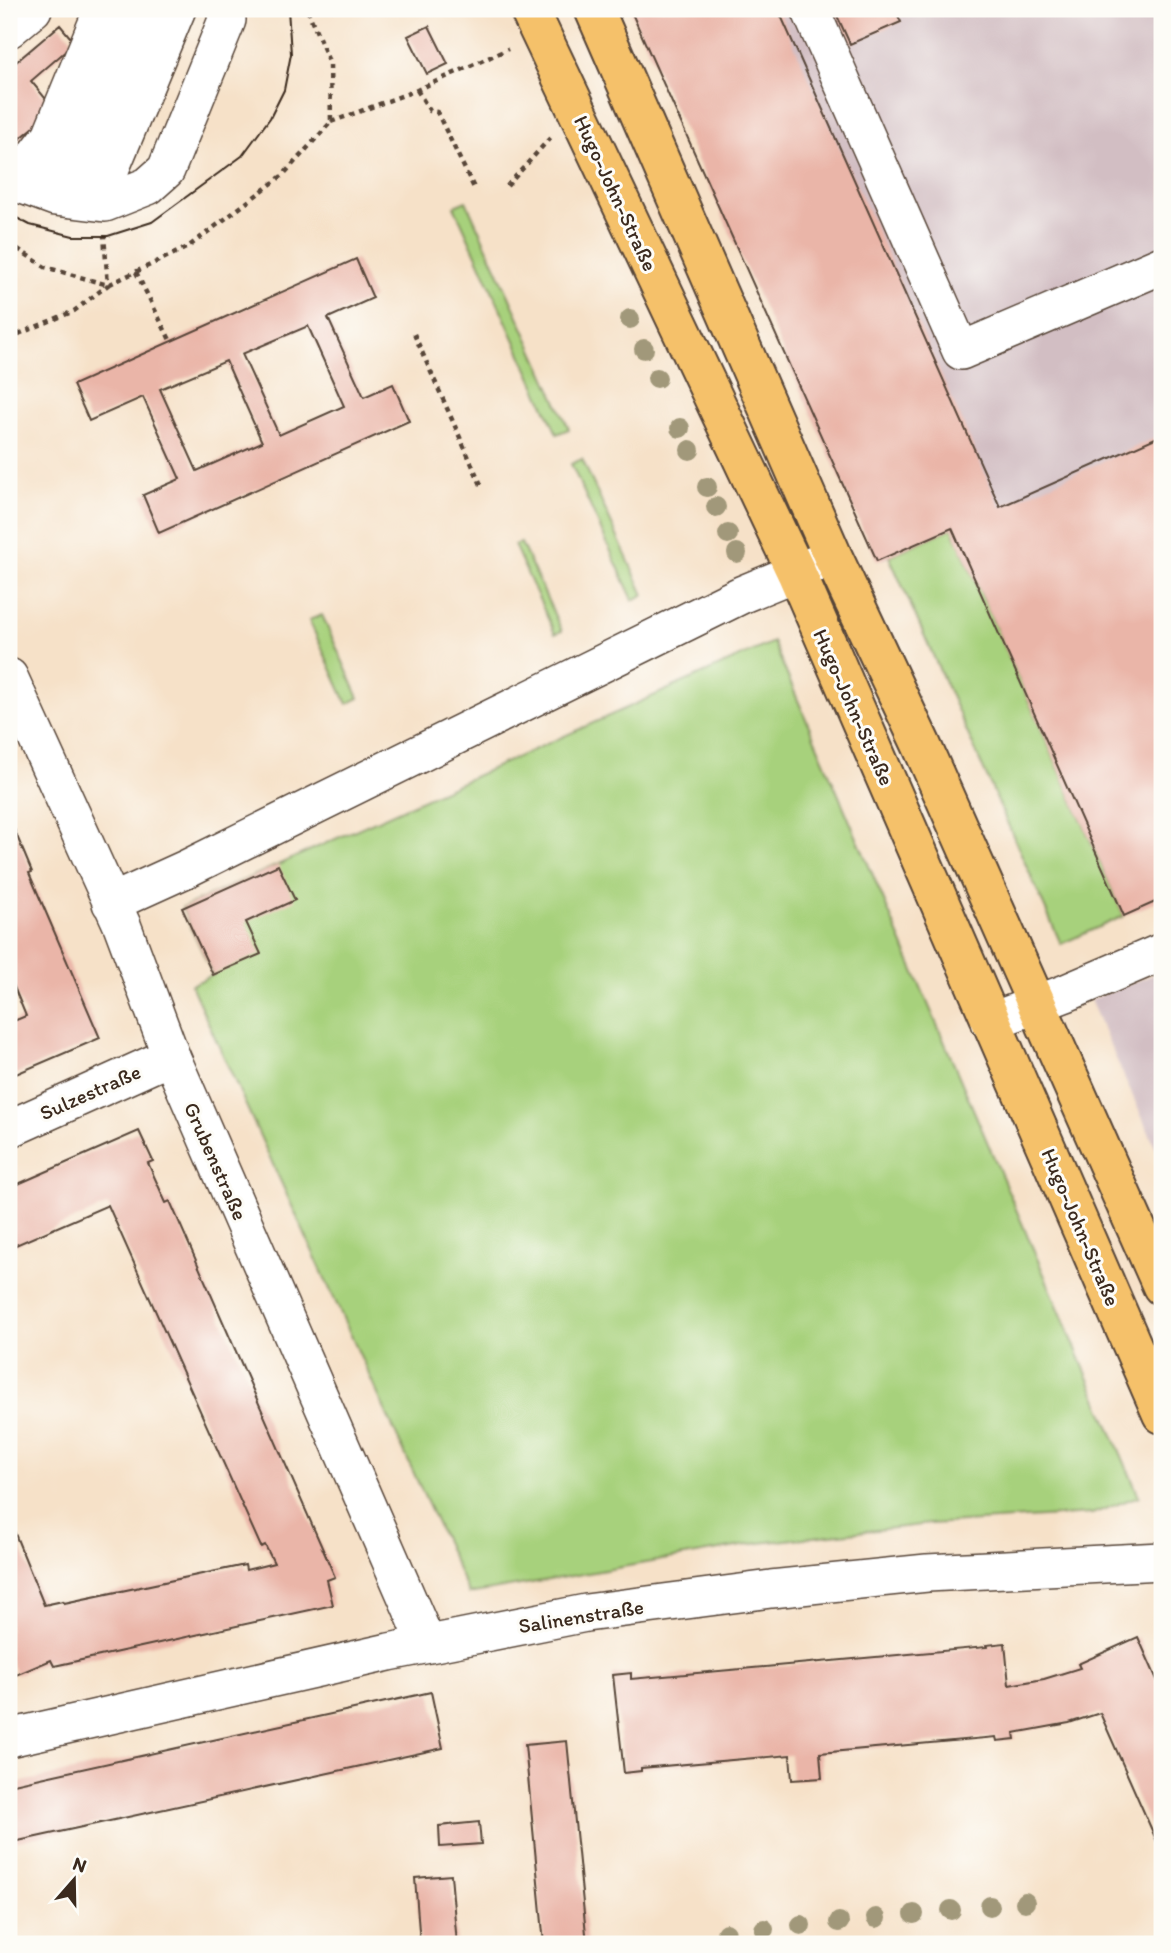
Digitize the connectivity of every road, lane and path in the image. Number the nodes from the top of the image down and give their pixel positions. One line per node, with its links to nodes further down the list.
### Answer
1 (33, 9): 10 (street)
2 (103, 9): 14 (street)
3 (139, 9): 15 (street)
4 (177, 9): 18 (street)
5 (225, 9): 19 (street)
6 (307, 9): 12 (path)
7 (594, 9): 29 (main road, Hugo-John-Straße)
8 (810, 9): 21 (street)
9 (535, 21): 11 (path); 30 (main road, Hugo-John-Straße)
10 (9, 29)
11 (417, 90): 12 (path); 17 (path)
12 (331, 122): 22 (path)
13 (560, 128): 16 (path)
14 (9, 166)
15 (9, 179): 18 (street)
16 (508, 186)
17 (474, 188)
18 (55, 197): 19 (street)
19 (100, 202): 23 (path)
20 (9, 243): 23 (path)
21 (1162, 265)
22 (136, 272): 23 (path); 26 (path)
23 (108, 285): 25 (path)
24 (414, 334): 28 (path)
25 (10, 338): 27 (path)
26 (171, 342)
27 (9, 345)
28 (482, 487)
29 (833, 557): 30 (street); 34 (main road, Hugo-John-Straße)
30 (796, 572): 32 (street); 35 (main road, Hugo-John-Straße)
31 (9, 677): 32 (street, Grubenstraße)
32 (122, 899): 36 (street, Grubenstraße)
33 (1162, 952): 34 (street)
34 (1036, 1004): 35 (street); 38 (main road, Hugo-John-Straße)
35 (990, 1022): 39 (main road, Hugo-John-Straße)
36 (171, 1056): 37 (street, Sulzestraße); 41 (street, Grubenstraße)
37 (9, 1129)
38 (1162, 1286)
39 (1162, 1414)
40 (1162, 1561): 41 (street, Salinenstraße)
41 (427, 1644): 42 (street, Salinenstraße)
42 (9, 1738)

